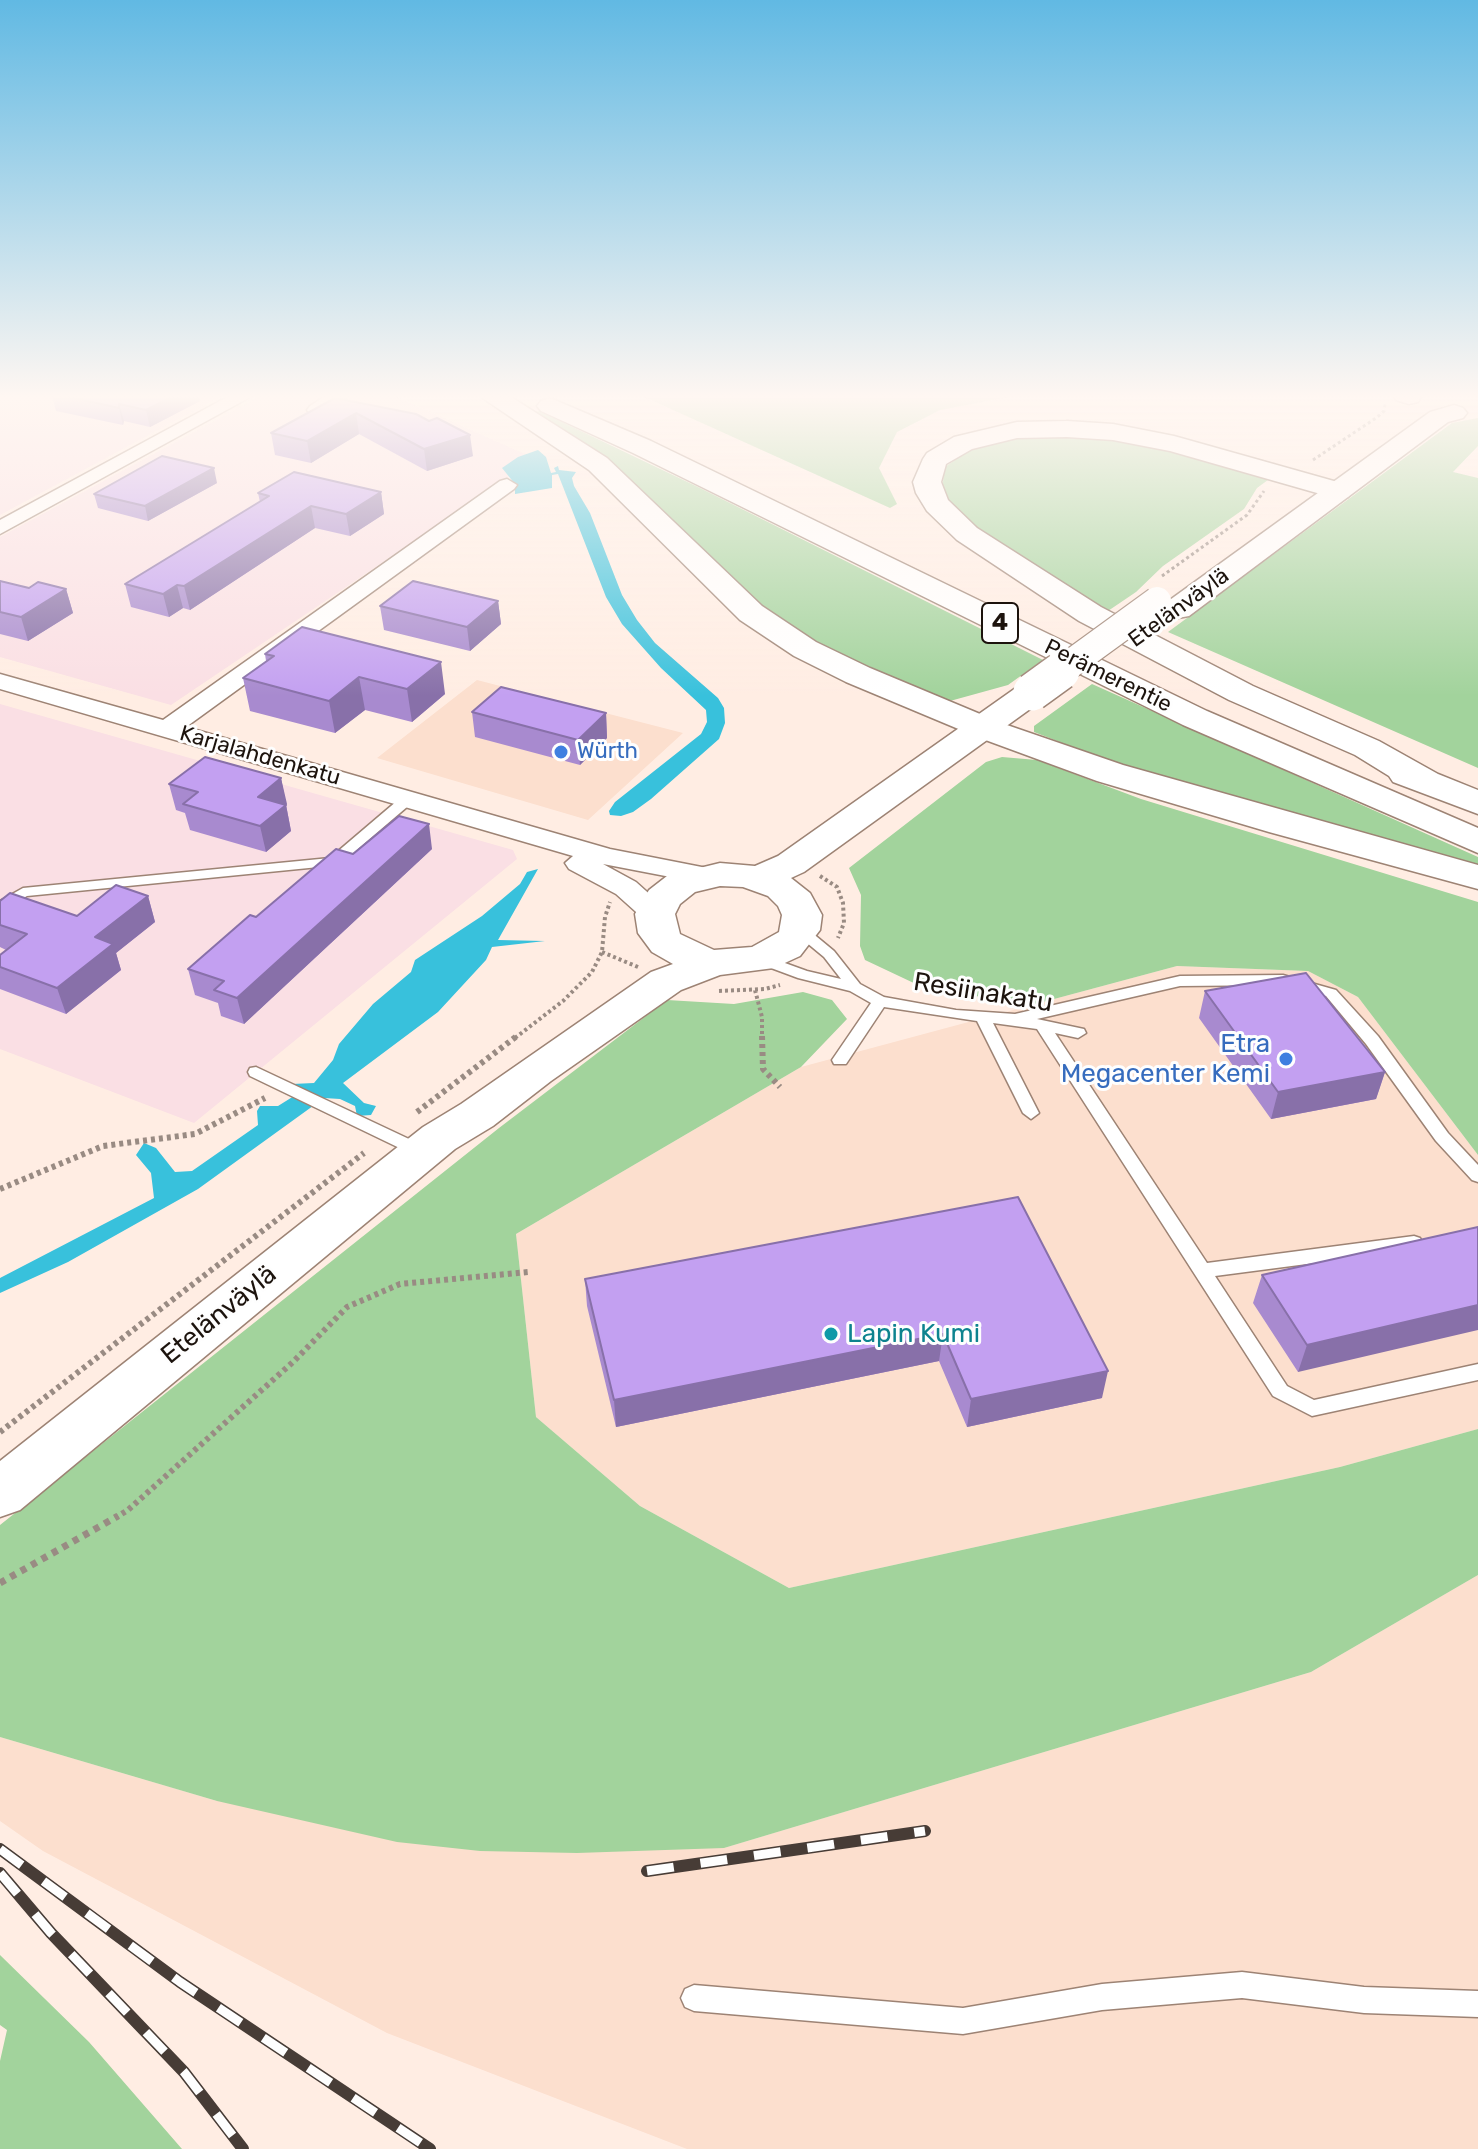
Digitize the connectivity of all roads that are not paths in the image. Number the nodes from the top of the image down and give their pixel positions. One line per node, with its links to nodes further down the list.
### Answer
1 (60, 495): 8 (street)
2 (493, 495): 12 (street)
3 (629, 495): 13 (main road)
4 (741, 495): 18 (main road, Perämerentie / 4)
5 (799, 495): 9 (main road)
6 (933, 495): 14 (main road)
7 (1315, 495): 13 (main road, Etelänväylä)
8 (0, 528)
9 (949, 565)
10 (991, 585): 14 (main road, Perämerentie / 4)
11 (0, 681): 12 (street, Karjalahdenkatu)
12 (167, 729): 15 (street, Karjalahdenkatu)
13 (993, 731): 20 (main road); 21 (main road, Etelänväylä); 23 (main road, Etelänväylä)
14 (1431, 785): 16 (main road, Perämerentie / 4)
15 (409, 798): 17 (street, Karjalahdenkatu); 22 (lane)
16 (1478, 803)
17 (519, 832): 19 (street, Karjalahdenkatu); 24 (street, Karjalahdenkatu)
18 (1478, 842)
19 (707, 876): 21 (main road); 24 (main road)
20 (1478, 877)
21 (761, 878): 23 (main road)
22 (0, 907)
23 (798, 915): 26 (main road); 27 (lane, Resiinakatu)
24 (656, 924): 25 (main road); 36 (main road, Etelänväylä)
25 (714, 963): 26 (main road); 36 (main road, Etelänväylä)
26 (757, 975): 27 (lane, Resiinakatu)
27 (855, 987): 28 (lane, Resiinakatu)
28 (880, 1001): 29 (lane, Resiinakatu); 33 (lane, Resiinakatu)
29 (983, 1017): 30 (lane, Resiinakatu); 35 (lane)
30 (1015, 1019): 31 (lane, Resiinakatu); 37 (lane)
31 (1042, 1025): 32 (lane, Resiinakatu); 39 (lane)
32 (1078, 1033)
33 (840, 1060)
34 (256, 1072): 36 (lane)
35 (1031, 1113)
36 (416, 1142): 41 (main road, Etelänväylä)
37 (1478, 1176)
38 (1432, 1241): 39 (lane)
39 (1201, 1271): 40 (lane)
40 (1478, 1372)
41 (0, 1493)
42 (694, 1998): 43 (lane)
43 (1478, 2004)

